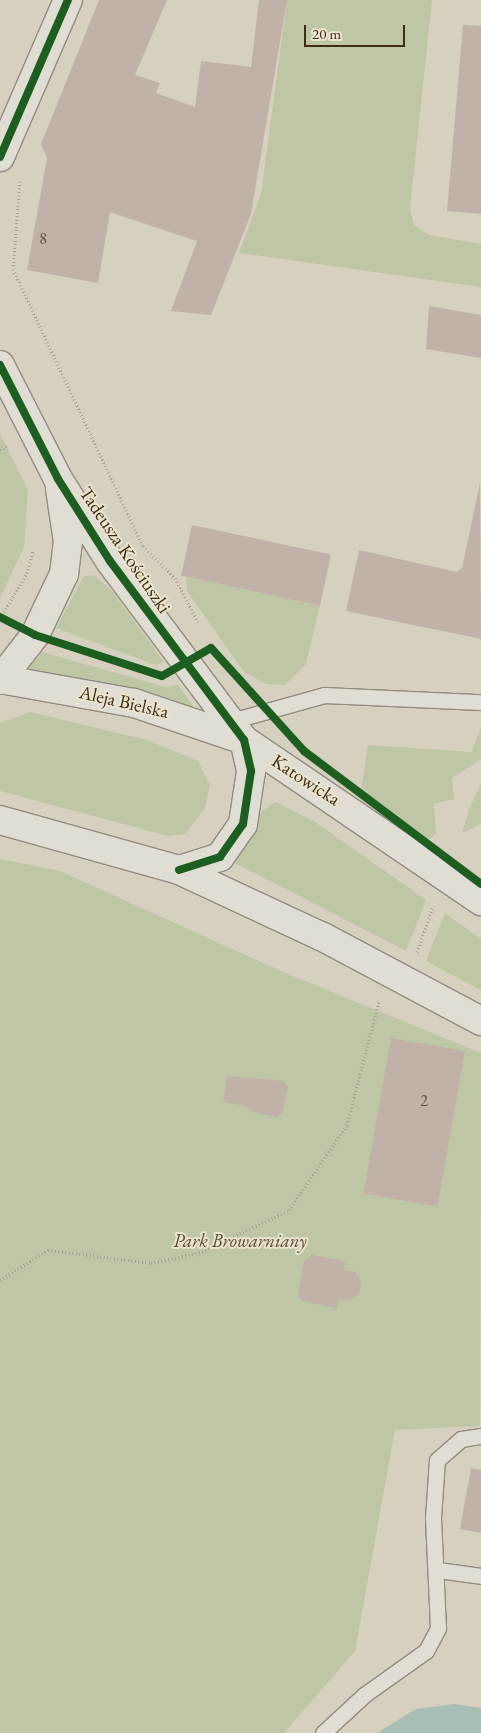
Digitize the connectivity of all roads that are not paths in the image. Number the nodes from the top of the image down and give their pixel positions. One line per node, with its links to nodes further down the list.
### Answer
1 (68, 0): 2 (main road)
2 (0, 157)
3 (0, 365): 4 (main road, Tadeusza Kościuszki)
4 (58, 479): 5 (main road, Tadeusza Kościuszki); 7 (main road, Tadeusza Kościuszki)
5 (0, 680): 7 (main road, Aleja Bielska)
6 (481, 702): 7 (lane)
7 (238, 730): 9 (main road, Katowicka); 10 (main road, Katowicka)
8 (0, 820): 9 (main road)
9 (179, 870): 11 (main road)
10 (481, 902)
11 (481, 1021)
12 (481, 1436): 13 (lane)
13 (438, 1570): 14 (lane); 15 (lane)
14 (481, 1576)
15 (323, 1733)

